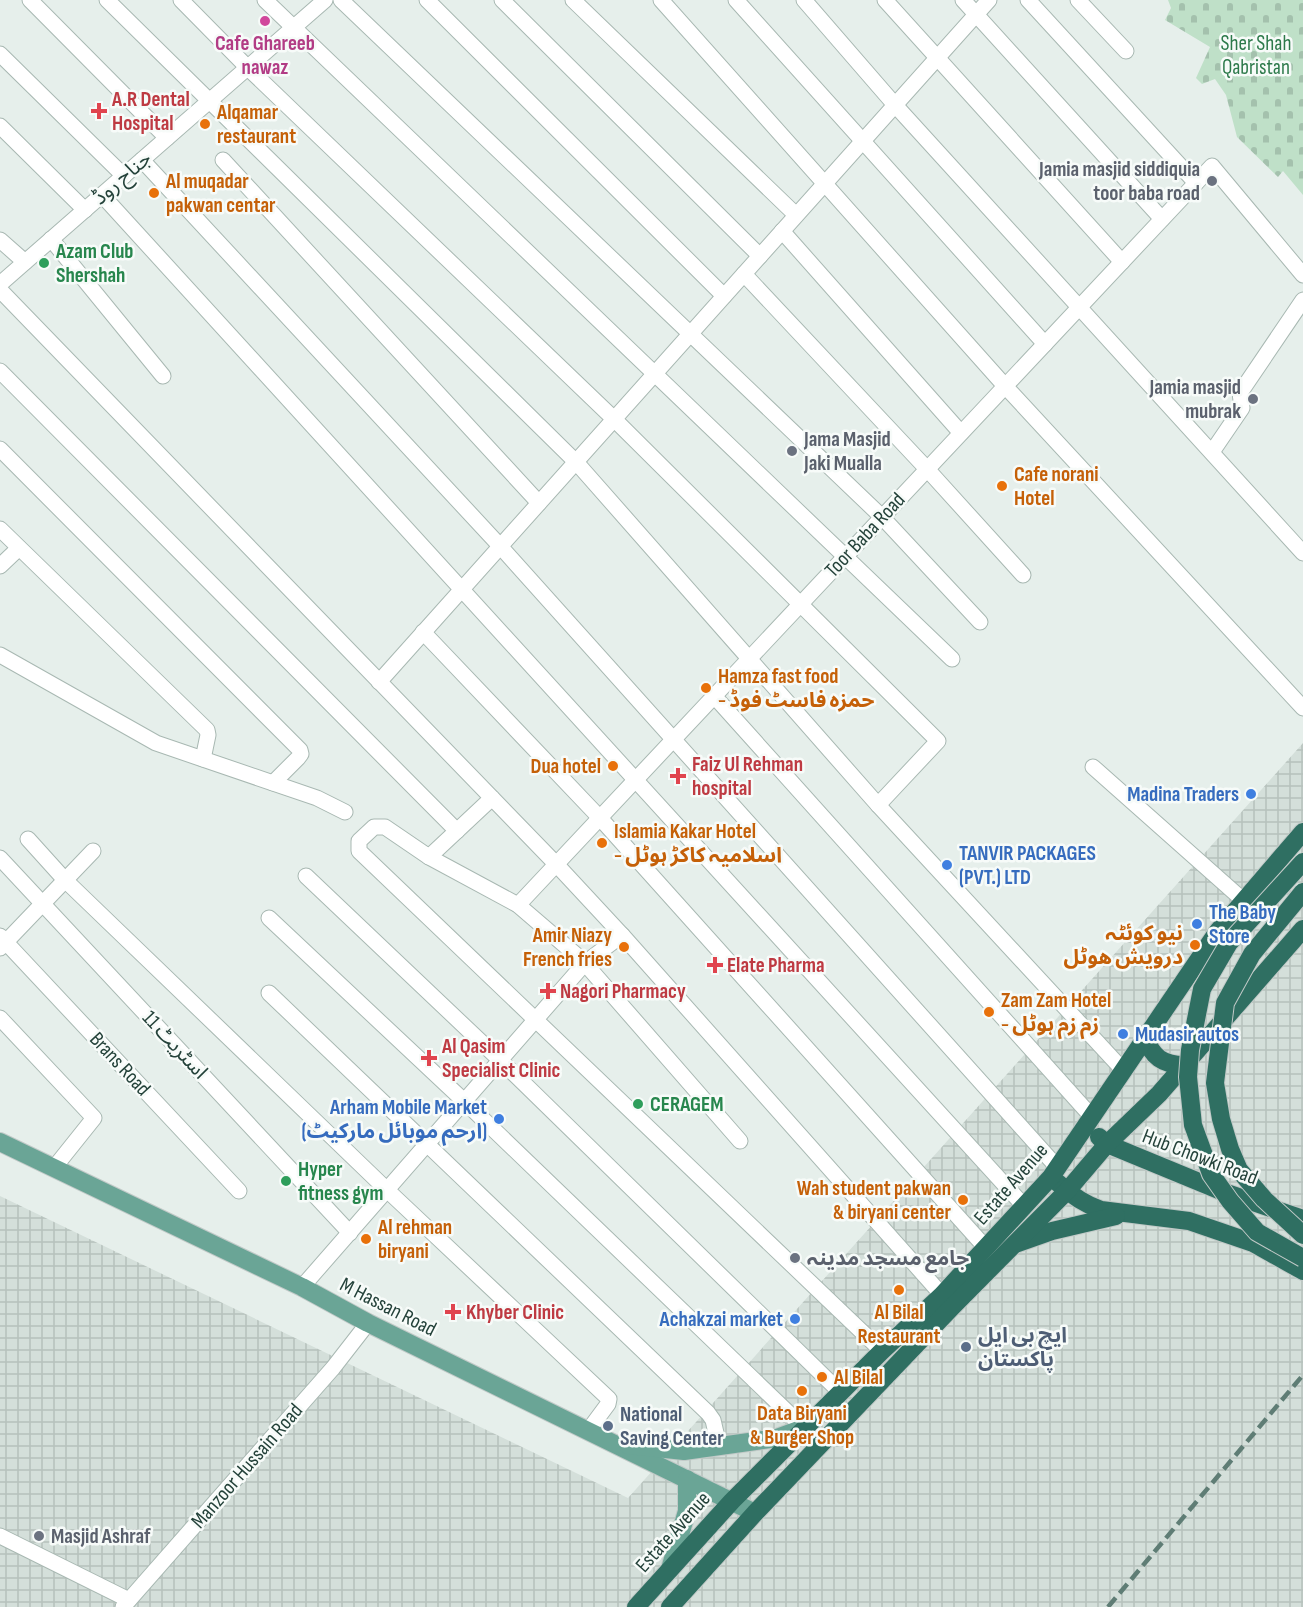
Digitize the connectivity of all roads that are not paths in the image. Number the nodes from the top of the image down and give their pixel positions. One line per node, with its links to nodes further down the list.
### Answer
1 (30, 0): 27 (street)
2 (107, 0): 24 (street)
3 (181, 0): 23 (street)
4 (265, 0): 19 (street)
5 (325, 0): 19 (street, جناح روڈ)
6 (341, 0): 51 (street)
7 (427, 0): 48 (street)
8 (502, 0): 41 (street)
9 (573, 0): 36 (street)
10 (662, 0): 32 (street)
11 (736, 0): 28 (street)
12 (804, 0): 25 (street)
13 (885, 0): 22 (street)
14 (963, 0): 18 (street)
15 (989, 0): 18 (street)
16 (1028, 0): 33 (street)
17 (1078, 0): 20 (street)
18 (976, 14): 22 (street); 37 (street)
19 (294, 28): 23 (street, جناح روڈ); 54 (street)
20 (1126, 51)
21 (0, 54): 31 (street)
22 (938, 57): 25 (street); 42 (street)
23 (248, 68): 24 (street, جناح روڈ); 57 (street)
24 (210, 101): 27 (street, جناح روڈ); 61 (street)
25 (894, 105): 28 (street); 50 (street)
26 (0, 126): 35 (street)
27 (167, 138): 29 (street, جناح روڈ)
28 (862, 141): 32 (street); 52 (street)
29 (142, 160): 31 (street, جناح روڈ); 66 (street)
30 (223, 160): 63 (street)
31 (124, 176): 34 (street, جناح روڈ)
32 (825, 183): 36 (street); 56 (street)
33 (1196, 183): 37 (street, Toor Baba Road); 45 (street, Toor Baba Road)
34 (102, 195): 35 (street, جناح روڈ); 72 (street)
35 (85, 210): 39 (street, جناح روڈ)
36 (796, 215): 38 (street)
37 (1162, 219): 42 (street, Toor Baba Road)
38 (782, 231): 41 (street); 58 (street)
39 (51, 239): 43 (street, جناح روڈ); 55 (street)
40 (0, 240): 43 (street)
41 (760, 256): 44 (street)
42 (1122, 261): 50 (street, Toor Baba Road)
43 (25, 262): 46 (street, جناح روڈ)
44 (744, 274): 48 (street); 62 (street)
45 (1303, 275)
46 (0, 284)
47 (0, 290): 79 (street)
48 (724, 296): 51 (street)
49 (1303, 300): 60 (street)
50 (1080, 306): 52 (street, Toor Baba Road); 60 (street)
51 (691, 333): 54 (street); 64 (street)
52 (1045, 344): 56 (street, Toor Baba Road)
53 (0, 371): 91 (street)
54 (655, 374): 57 (street); 69 (street)
55 (164, 376)
56 (1005, 386): 58 (street, Toor Baba Road); 81 (street)
57 (614, 419): 61 (street); 73 (street)
58 (961, 433): 62 (street, Toor Baba Road)
59 (0, 448): 86 (street)
60 (1212, 452): 68 (street)
61 (576, 462): 63 (street); 78 (street)
62 (927, 469): 64 (street, Toor Baba Road); 71 (street)
63 (539, 503): 66 (street)
64 (882, 517): 69 (street, Toor Baba Road); 74 (street)
65 (0, 530): 67 (street)
66 (500, 546): 72 (street); 82 (street)
67 (19, 548): 70 (street); 83 (street)
68 (1303, 553)
69 (845, 556): 73 (street, Toor Baba Road); 77 (street)
70 (0, 566)
71 (1023, 574)
72 (461, 590): 75 (street); 85 (street)
73 (800, 605): 78 (street, Toor Baba Road); 88 (street)
74 (980, 622)
75 (423, 632): 79 (street); 90 (street)
76 (0, 655): 83 (street)
77 (951, 658)
78 (749, 660): 80 (street, Toor Baba Road); 88 (street)
79 (379, 682): 87 (street)
80 (715, 696): 82 (street, Toor Baba Road); 118 (street)
81 (1303, 708)
82 (674, 740): 85 (street, Toor Baba Road); 124 (street)
83 (203, 759): 86 (street)
84 (1093, 767): 102 (street)
85 (635, 780): 90 (street, Toor Baba Road); 128 (street)
86 (273, 783): 89 (street)
87 (492, 798): 91 (street); 98 (street)
88 (878, 805): 116 (street)
89 (345, 812)
90 (600, 818): 98 (street, Toor Baba Road); 134 (street)
91 (457, 831): 95 (street)
92 (1303, 832): 102 (highway, Estate Avenue)
93 (28, 839): 100 (street)
94 (93, 851): 100 (street)
95 (429, 857): 104 (street); 112 (street)
96 (0, 858): 103 (street, اسٹریٹ 11)
97 (1303, 862): 135 (highway, bridge)
98 (556, 864): 104 (street, Toor Baba Road); 107 (street)
99 (306, 876): 114 (street)
100 (66, 880): 103 (street); 125 (street)
101 (1303, 892): 132 (highway, bridge)
102 (1244, 902): 113 (highway, Estate Avenue)
103 (42, 904): 108 (street); 131 (street, اسٹریٹ 11)
104 (518, 905): 109 (street)
105 (269, 918): 117 (street)
106 (1303, 929): 115 (highway, Estate Avenue)
107 (622, 935): 109 (street); 138 (street)
108 (2, 942): 126 (street, Brans Road)
109 (585, 963): 112 (street); 119 (street)
110 (269, 993): 122 (street)
111 (0, 1018): 123 (street)
112 (536, 1019): 114 (street); 140 (street)
113 (1145, 1037): 115 (highway); 116 (highway, Estate Avenue)
114 (500, 1060): 117 (street); 141 (street)
115 (1184, 1065): 121 (highway, Estate Avenue)
116 (1123, 1070): 118 (highway, Estate Avenue)
117 (464, 1101): 122 (street); 142 (street)
118 (1089, 1122): 121 (highway, Hub Chowki Road); 124 (highway, Estate Avenue)
119 (740, 1141)
120 (0, 1142): 123 (main road, M Hassan Road)
121 (1107, 1144): 127 (highway, Estate Avenue); 130 (highway, Hub Chowki Road)
122 (426, 1145): 125 (street); 145 (street)
123 (54, 1168): 137 (main road, M Hassan Road)
124 (1054, 1172): 127 (highway); 128 (highway, Estate Avenue)
125 (387, 1190): 131 (street); 143 (street)
126 (239, 1191)
127 (1066, 1191): 129 (highway); 133 (highway, Estate Avenue)
128 (1025, 1207): 134 (highway, Estate Avenue)
129 (1126, 1213): 133 (highway); 136 (highway)
130 (1303, 1219)
131 (350, 1233): 137 (street)
132 (1303, 1235)
133 (1013, 1245): 148 (highway, Estate Avenue)
134 (986, 1248): 138 (highway, Estate Avenue)
135 (1303, 1258)
136 (1303, 1271)
137 (302, 1287): 139 (main road, M Hassan Road)
138 (942, 1295): 140 (highway, Estate Avenue)
139 (368, 1323): 143 (main road, M Hassan Road); 151 (street, Manzoor Hussain Road)
140 (882, 1351): 141 (highway, Estate Avenue)
141 (841, 1393): 142 (highway, Estate Avenue)
142 (804, 1428): 145 (main road); 147 (highway, Estate Avenue)
143 (588, 1431): 144 (main road, M Hassan Road)
144 (614, 1443): 145 (main road); 146 (main road, M Hassan Road)
145 (718, 1446)
146 (687, 1479): 147 (main road, M Hassan Road); 150 (main road)
147 (732, 1501): 148 (main road, M Hassan Road); 150 (highway, Estate Avenue)
148 (755, 1513): 153 (highway, Estate Avenue)
149 (0, 1536): 151 (street)
150 (670, 1569): 152 (highway, Estate Avenue)
151 (126, 1604)
152 (636, 1607)
153 (670, 1607)

